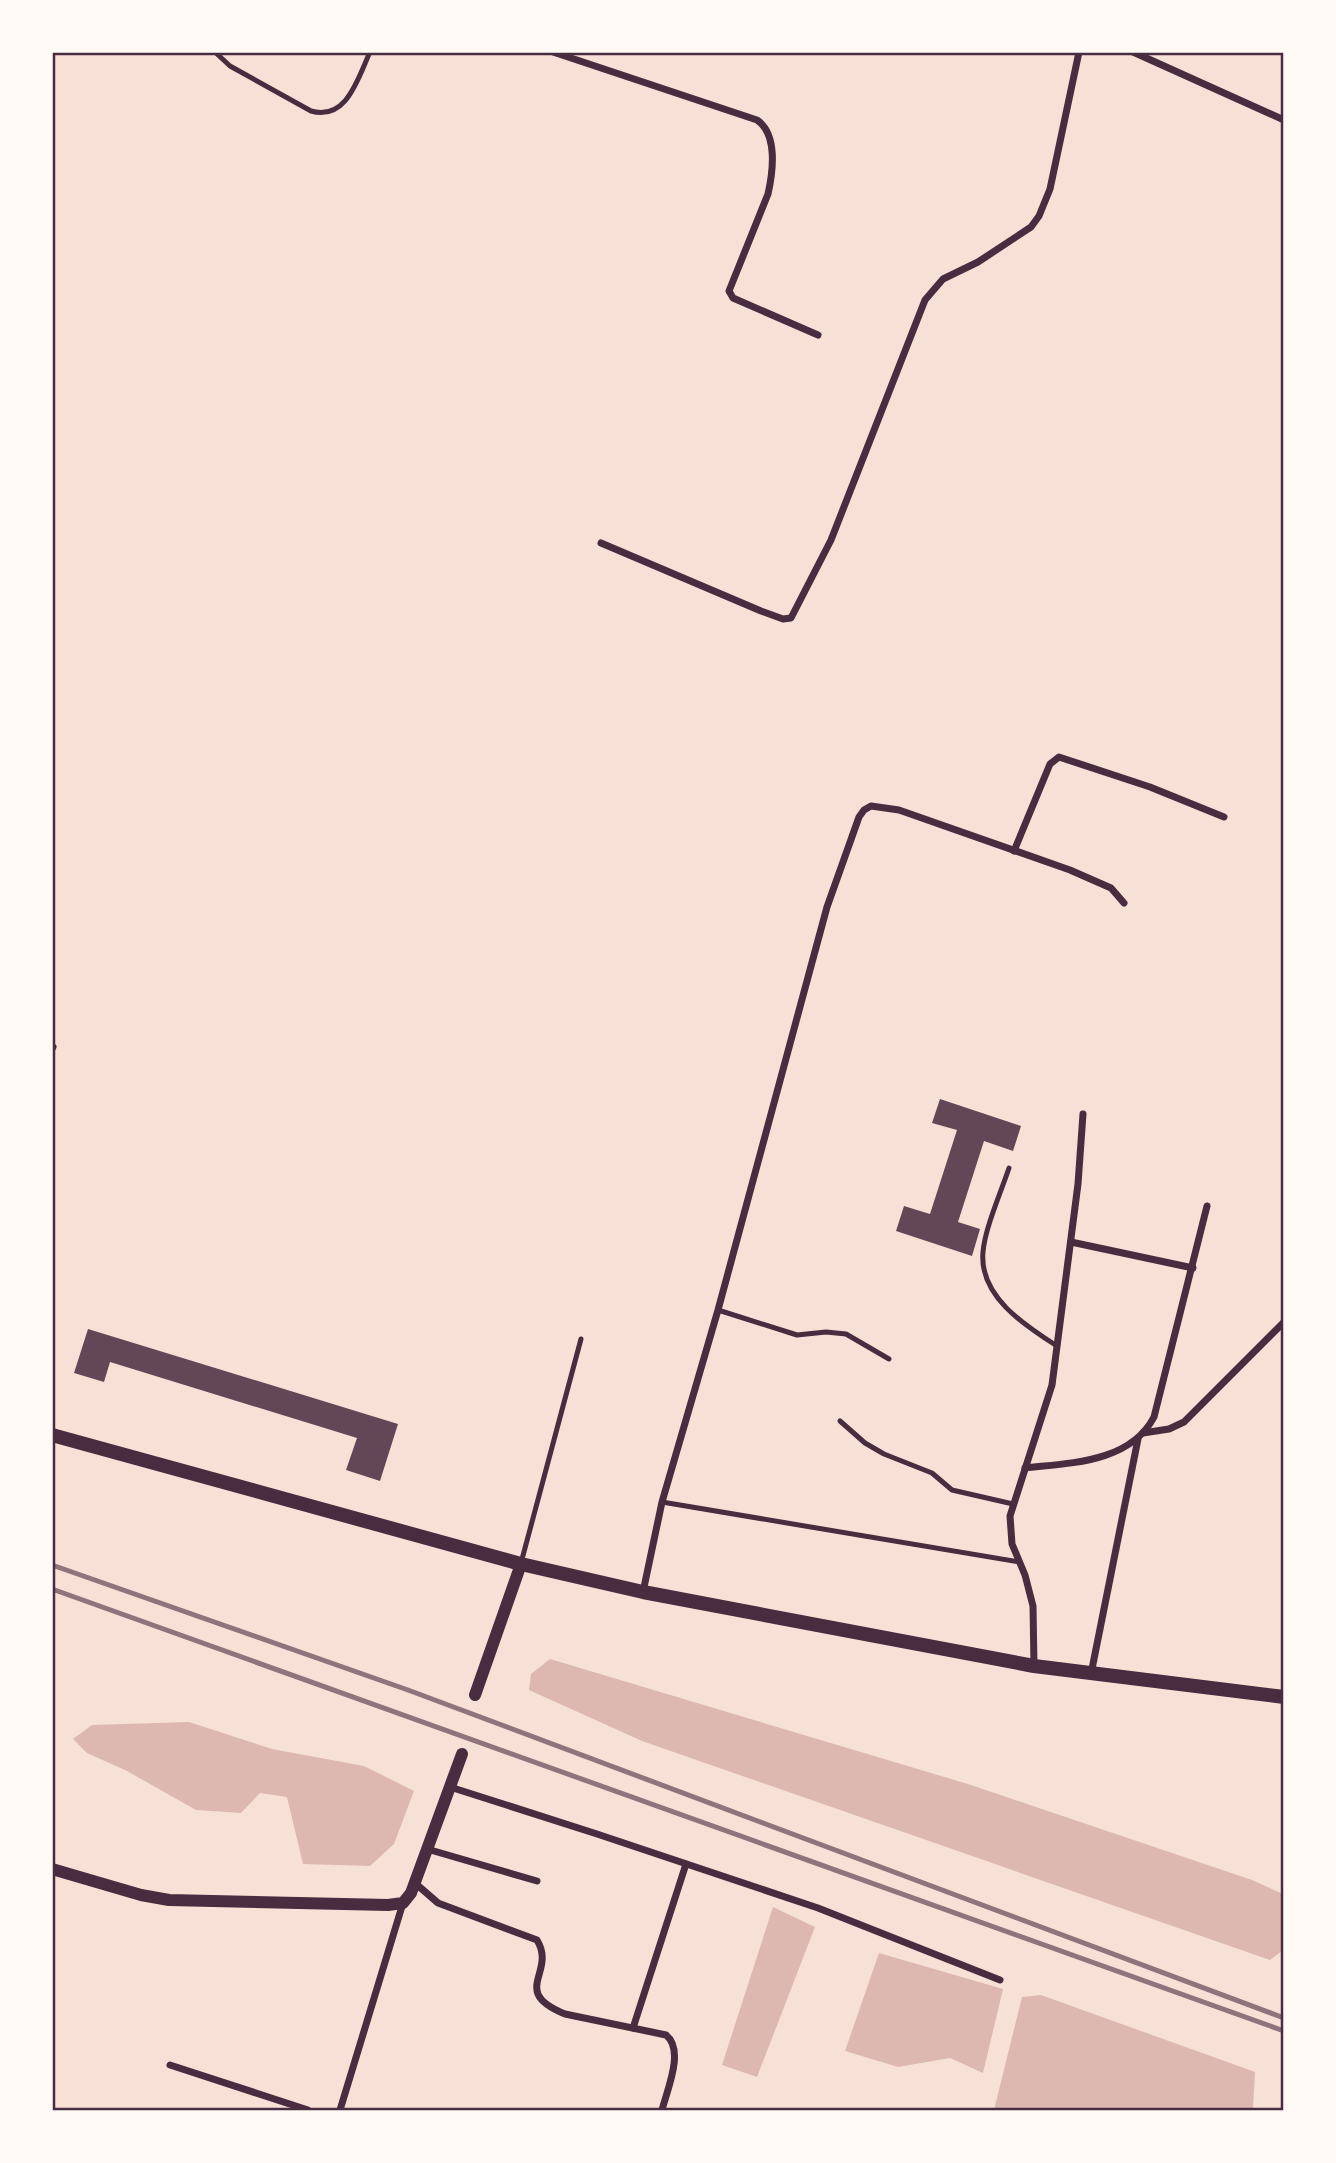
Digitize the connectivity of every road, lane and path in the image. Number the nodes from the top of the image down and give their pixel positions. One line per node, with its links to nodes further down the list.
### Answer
1 (215, 52): 2 (lane)
2 (370, 52)
3 (553, 52): 7 (street)
4 (1079, 52): 8 (street)
5 (1133, 52): 6 (street)
6 (1283, 120)
7 (818, 335)
8 (601, 543)
9 (1224, 817): 10 (street)
10 (1014, 851): 11 (street); 17 (street)
11 (1124, 903)
12 (1083, 1114): 15 (street)
13 (1009, 1168): 20 (lane)
14 (1208, 1206): 16 (street)
15 (1071, 1242): 16 (street); 20 (street)
16 (1193, 1268): 24 (street)
17 (718, 1310): 21 (lane); 26 (street)
18 (1283, 1322): 24 (street)
19 (581, 1339): 29 (lane)
20 (1057, 1346): 25 (street)
21 (889, 1359)
22 (839, 1420): 27 (lane)
23 (52, 1435): 29 (main road)
24 (1141, 1436): 25 (street); 32 (street)
25 (1025, 1468): 27 (street)
26 (663, 1502): 28 (lane); 30 (street)
27 (1013, 1504): 28 (street)
28 (1019, 1562): 31 (street)
29 (521, 1564): 30 (main road); 33 (street)
30 (643, 1592): 31 (main road)
31 (1034, 1667): 32 (main road)
32 (1091, 1674): 34 (main road)
33 (475, 1695)
34 (1283, 1697)
35 (462, 1754): 36 (street)
36 (450, 1787): 37 (street); 38 (street)
37 (427, 1849): 40 (street); 41 (street)
38 (686, 1864): 43 (street); 44 (street)
39 (52, 1869): 42 (street)
40 (537, 1881)
41 (415, 1883): 42 (street); 44 (street)
42 (403, 1903): 47 (street)
43 (1000, 1980)
44 (633, 2028): 48 (street)
45 (170, 2065): 46 (street)
46 (308, 2110)
47 (341, 2110)
48 (662, 2110)

